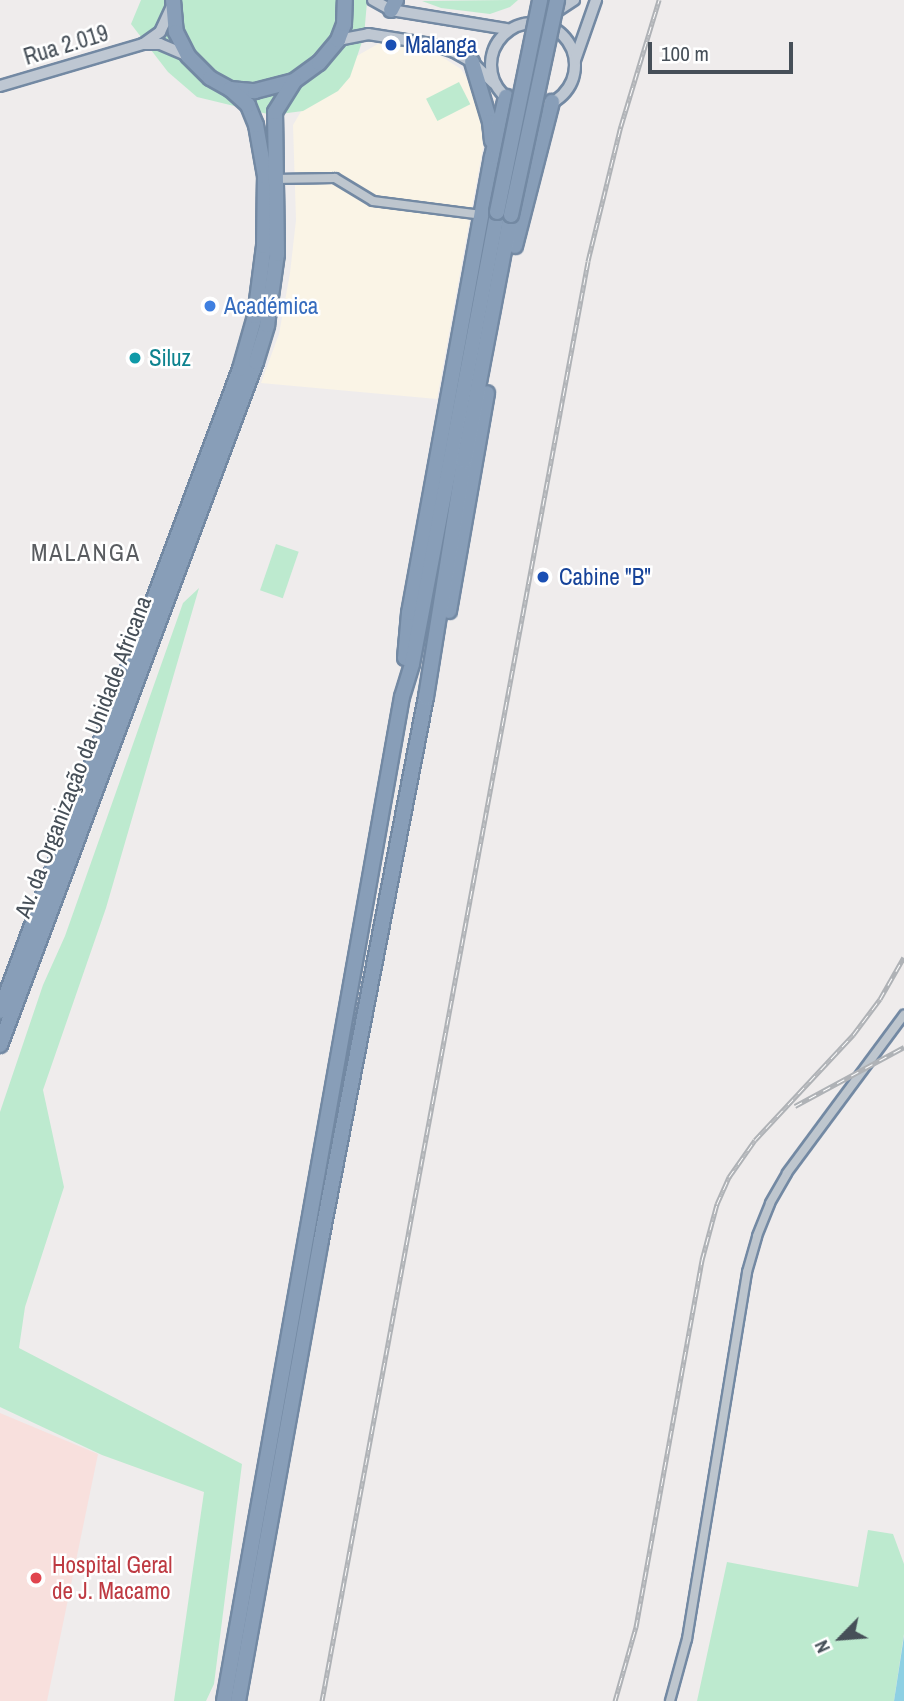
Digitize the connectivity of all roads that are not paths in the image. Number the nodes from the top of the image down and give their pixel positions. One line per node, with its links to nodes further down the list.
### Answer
1 (345, 0): 11 (highway)
2 (373, 0): 8 (main road)
3 (540, 0): 24 (highway, bridge)
4 (557, 0): 24 (highway, bridge)
5 (574, 0): 9 (main road)
6 (596, 0): 15 (main road)
7 (172, 3): 12 (main road); 13 (highway)
8 (394, 5): 10 (main road)
9 (541, 24): 10 (main road); 15 (main road)
10 (508, 29): 17 (main road)
11 (338, 40): 14 (main road); 16 (highway)
12 (143, 44): 13 (main road); 18 (main road, Rua 2.019)
13 (188, 56): 19 (highway, Av. da Organização da Unidade Africana)
14 (472, 62): 17 (main road); 22 (highway)
15 (574, 63): 21 (main road)
16 (294, 81): 19 (highway); 23 (highway, Av. da Organização da Unidade Africana)
17 (496, 85): 20 (main road)
18 (0, 86)
19 (230, 89): 26 (highway, Av. da Organização da Unidade Africana)
20 (506, 97): 21 (main road); 22 (highway)
21 (552, 102): 25 (highway)
22 (492, 157): 24 (highway)
23 (274, 179): 24 (street); 28 (highway, Av. da Organização da Unidade Africana)
24 (497, 214): 25 (highway); 29 (highway)
25 (426, 697): 30 (highway)
26 (0, 1011)
27 (904, 1015): 31 (street)
28 (0, 1045)
29 (224, 1701)
30 (238, 1701)
31 (670, 1701)

